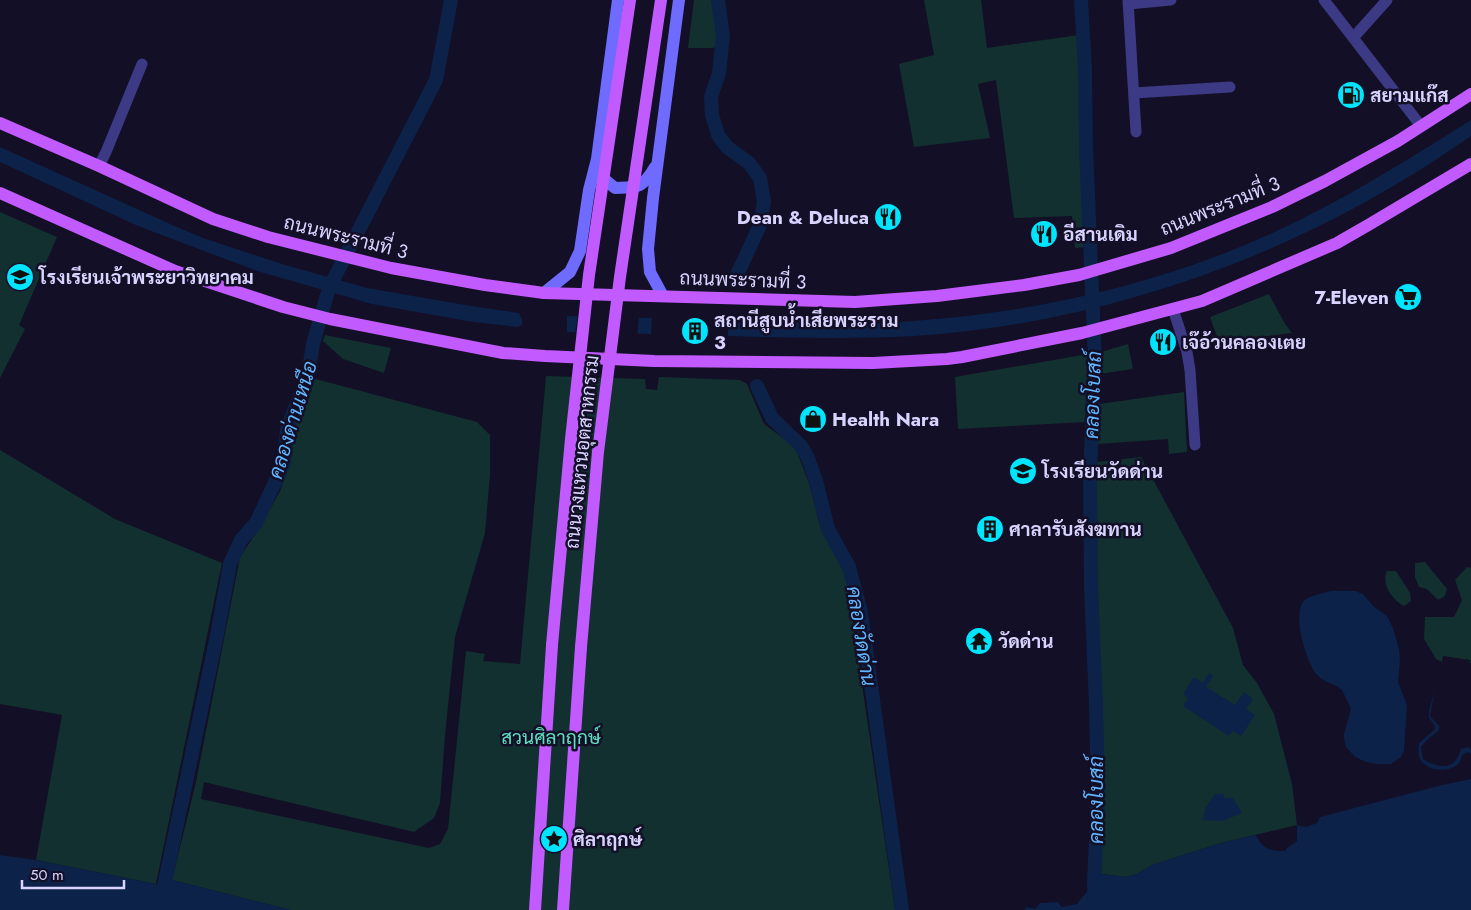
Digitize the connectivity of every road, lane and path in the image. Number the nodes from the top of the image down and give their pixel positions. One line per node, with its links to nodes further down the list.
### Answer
1 (618, 0): 17 (main road)
2 (630, 0): 26 (main road, ถนนวงแหวนอุตสาหกรรม, bridge)
3 (661, 0): 27 (main road, ถนนวงแหวนอุตสาหกรรม, bridge)
4 (679, 0): 18 (main road)
5 (1170, 0): 8 (street)
6 (1324, 0): 9 (street)
7 (1387, 0): 9 (street)
8 (1128, 2): 12 (street)
9 (1353, 38): 15 (street)
10 (142, 64): 20 (street)
11 (1230, 87): 12 (street)
12 (1134, 93): 16 (street)
13 (1471, 94): 15 (main road, ถนนพระรามที่ 3)
14 (0, 123): 20 (main road, ถนนพระรามที่ 3)
15 (1421, 126): 23 (main road, ถนนพระรามที่ 3)
16 (1136, 132)
17 (596, 159): 18 (main road); 22 (main road)
18 (658, 163): 23 (main road)
19 (1471, 164): 24 (main road)
20 (99, 166): 22 (main road, ถนนพระรามที่ 3)
21 (0, 193): 24 (main road)
22 (544, 293): 23 (main road, ถนนพระรามที่ 3)
23 (663, 296)
24 (1173, 309): 25 (street)
25 (1195, 444)
26 (534, 910)
27 (563, 910)

